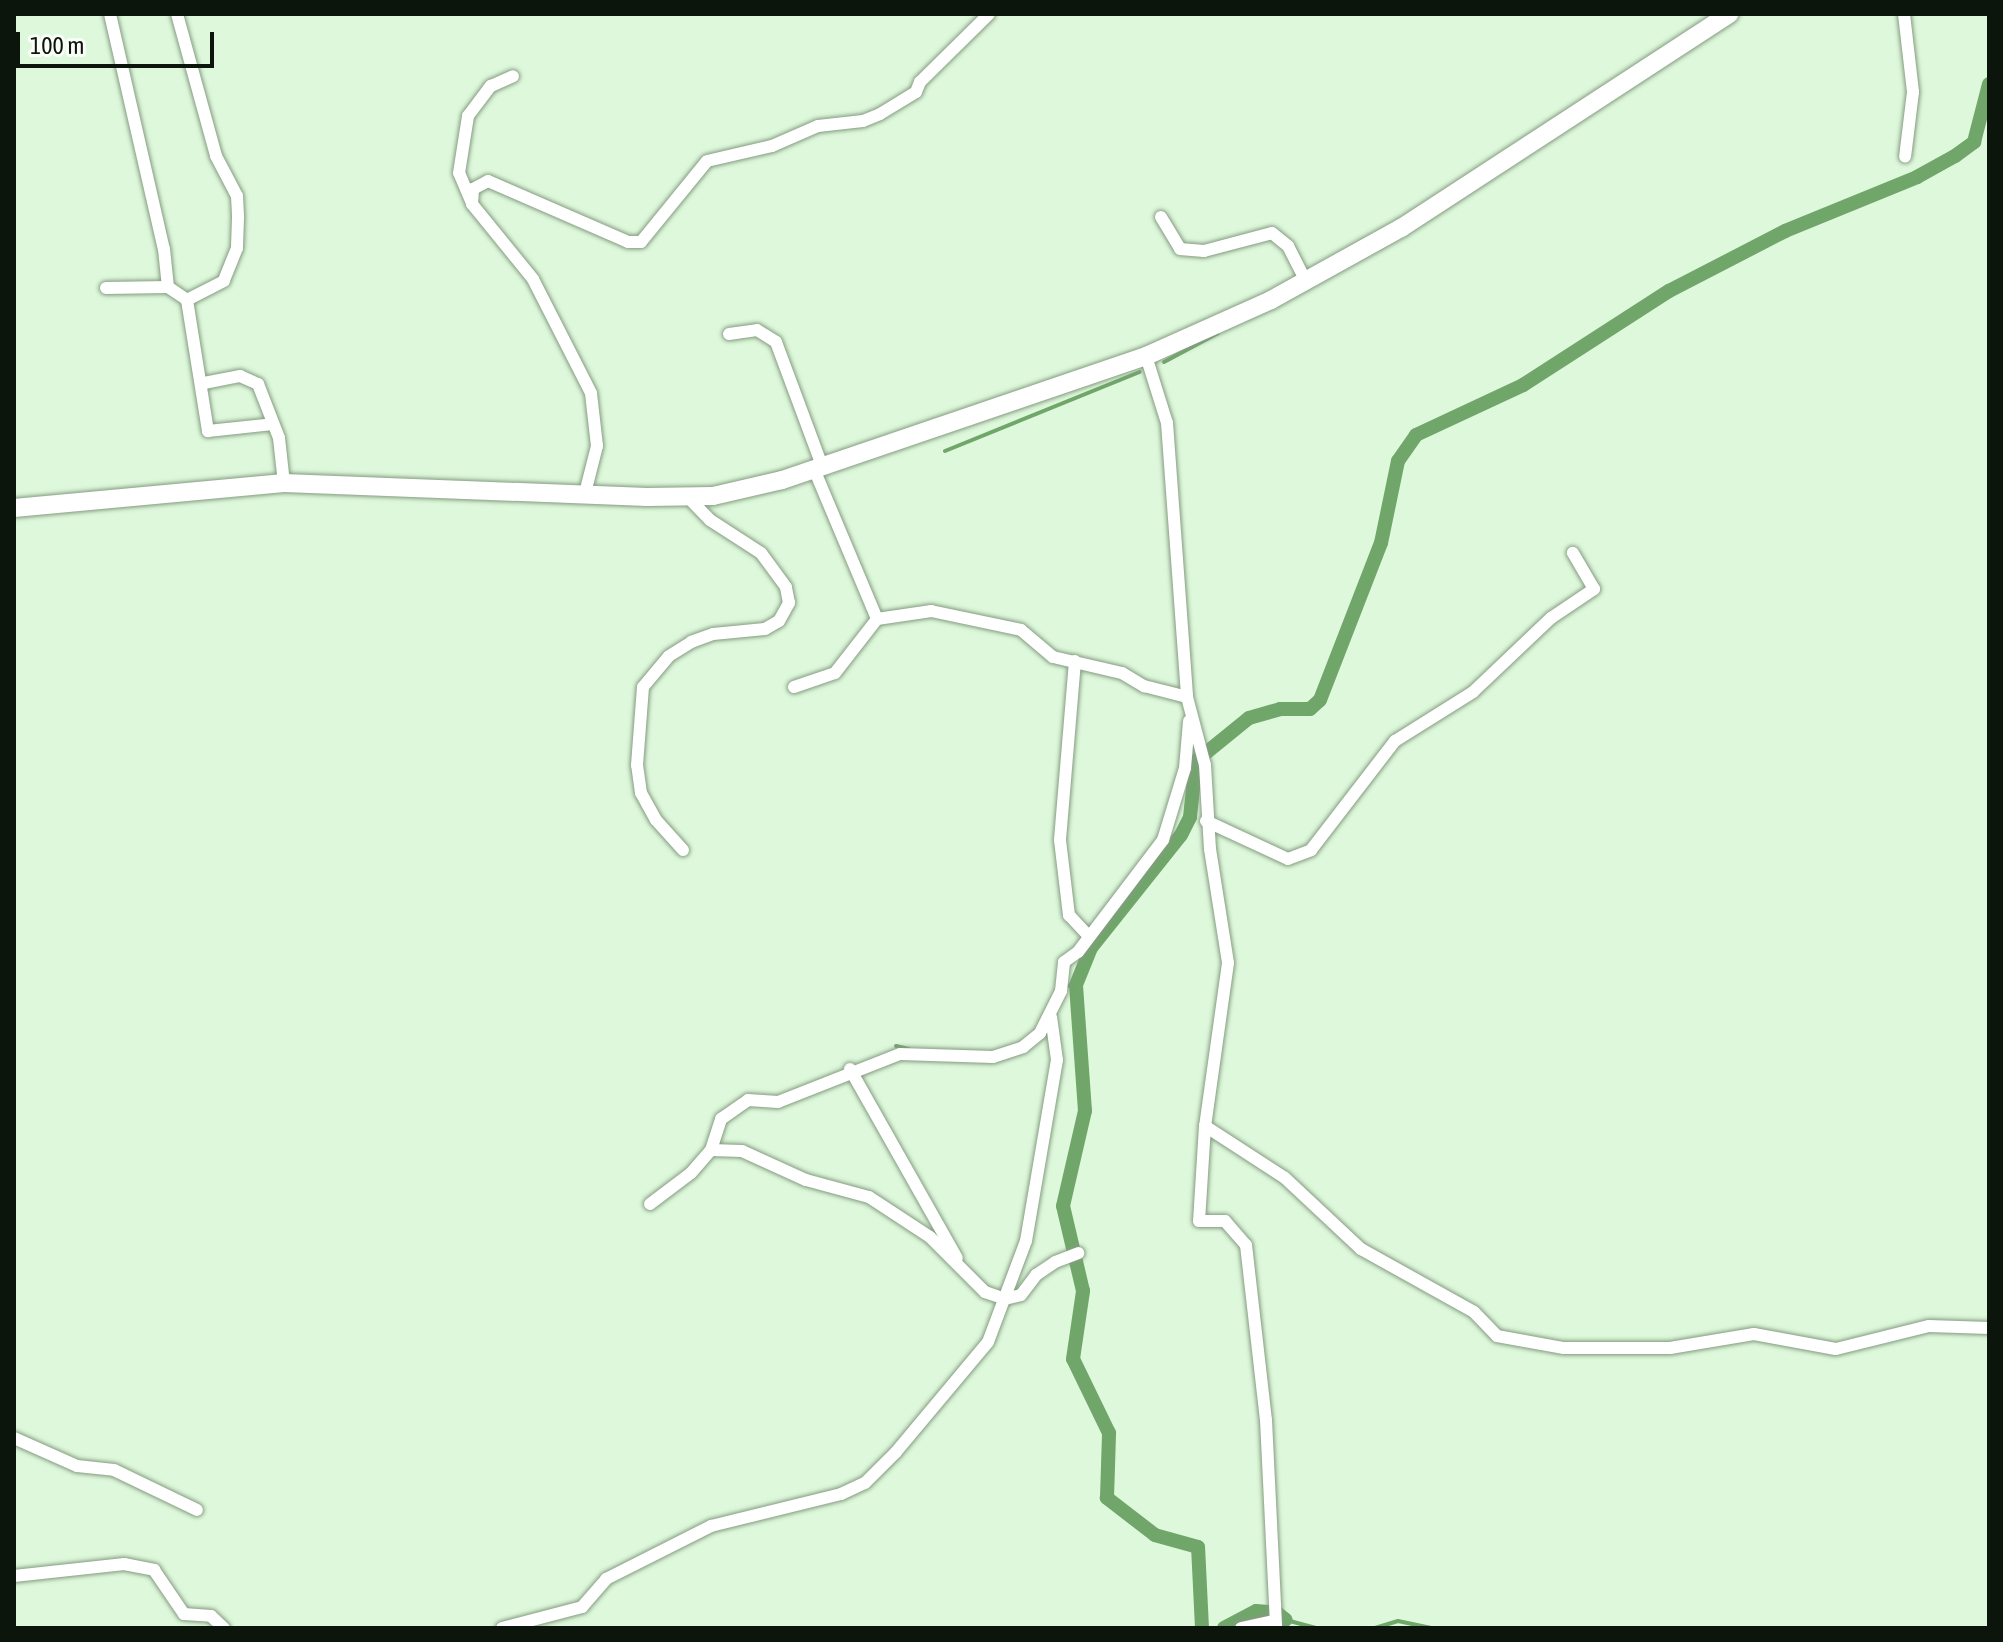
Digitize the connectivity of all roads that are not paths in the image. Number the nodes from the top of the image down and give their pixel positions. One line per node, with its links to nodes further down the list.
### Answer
1 (110, 14): 11 (street)
2 (177, 14): 13 (street)
3 (989, 14): 8 (street)
4 (1729, 14): 10 (main road)
5 (1904, 14): 7 (street)
6 (513, 76): 8 (street)
7 (1905, 157)
8 (472, 204): 21 (street)
9 (1161, 217): 10 (street)
10 (1306, 281): 15 (main road)
11 (168, 287): 12 (street); 13 (street)
12 (106, 288)
13 (187, 300): 16 (street)
14 (729, 334): 18 (street)
15 (1146, 356): 18 (main road); 27 (street)
16 (204, 383): 17 (street); 17 (street)
17 (273, 424): 19 (street)
18 (818, 468): 20 (main road); 24 (street)
19 (284, 483): 21 (main road); 22 (main road)
20 (687, 496): 21 (main road); 30 (street)
21 (584, 497)
22 (14, 508)
23 (1573, 553): 29 (street)
24 (877, 619): 25 (street); 26 (street)
25 (1075, 661): 27 (street); 31 (street)
26 (794, 687)
27 (1187, 697): 28 (street)
28 (1190, 712): 29 (street); 31 (street)
29 (1206, 821): 34 (street)
30 (683, 850)
31 (1087, 934): 32 (street)
32 (1051, 1017): 33 (street); 39 (street)
33 (850, 1069): 35 (street); 38 (street)
34 (1205, 1126): 40 (street); 44 (street)
35 (711, 1150): 36 (street); 38 (street)
36 (650, 1204)
37 (1072, 1255): 39 (street)
38 (965, 1271): 39 (street)
39 (1005, 1299): 46 (street)
40 (1989, 1328)
41 (14, 1438): 42 (street)
42 (197, 1510)
43 (14, 1576): 45 (street)
44 (1274, 1618): 47 (street)
45 (224, 1628)
46 (502, 1628)
47 (1241, 1628)

